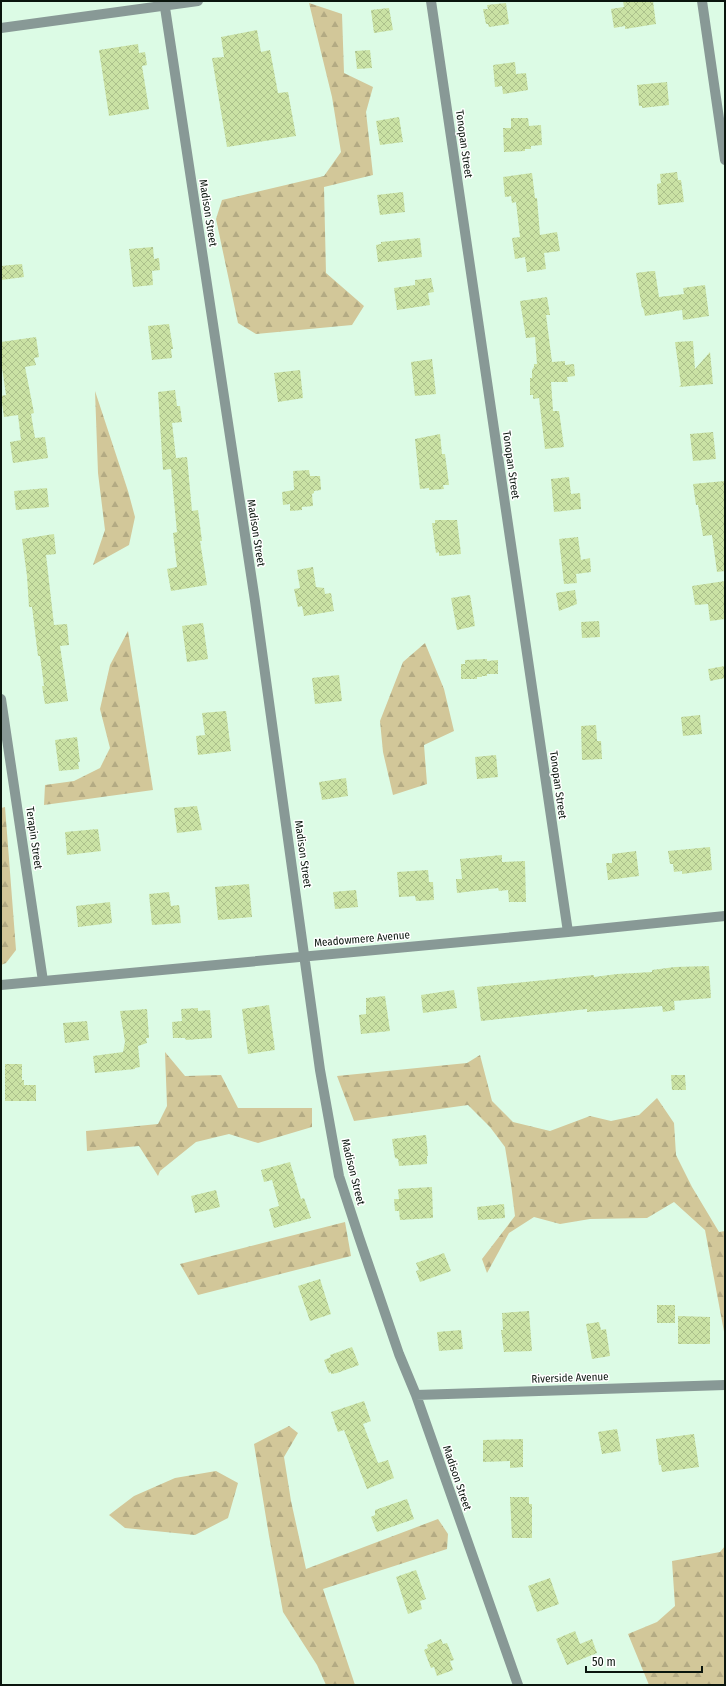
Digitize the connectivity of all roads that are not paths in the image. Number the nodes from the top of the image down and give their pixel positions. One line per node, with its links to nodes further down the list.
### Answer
1 (198, 1): 4 (street)
2 (431, 1): 9 (street, Tonopan Street)
3 (702, 1): 6 (street)
4 (165, 3): 5 (street); 10 (street, Madison Street)
5 (1, 28)
6 (725, 160)
7 (1, 699): 11 (street, Terapin Street)
8 (725, 916): 9 (street, Meadowmere Avenue)
9 (568, 932): 10 (street, Meadowmere Avenue)
10 (305, 956): 11 (street, Meadowmere Avenue); 14 (street, Madison Street)
11 (43, 981): 12 (street, Meadowmere Avenue)
12 (1, 985)
13 (725, 1385): 14 (street, Riverside Avenue)
14 (416, 1395): 15 (street, Madison Street)
15 (518, 1685)

